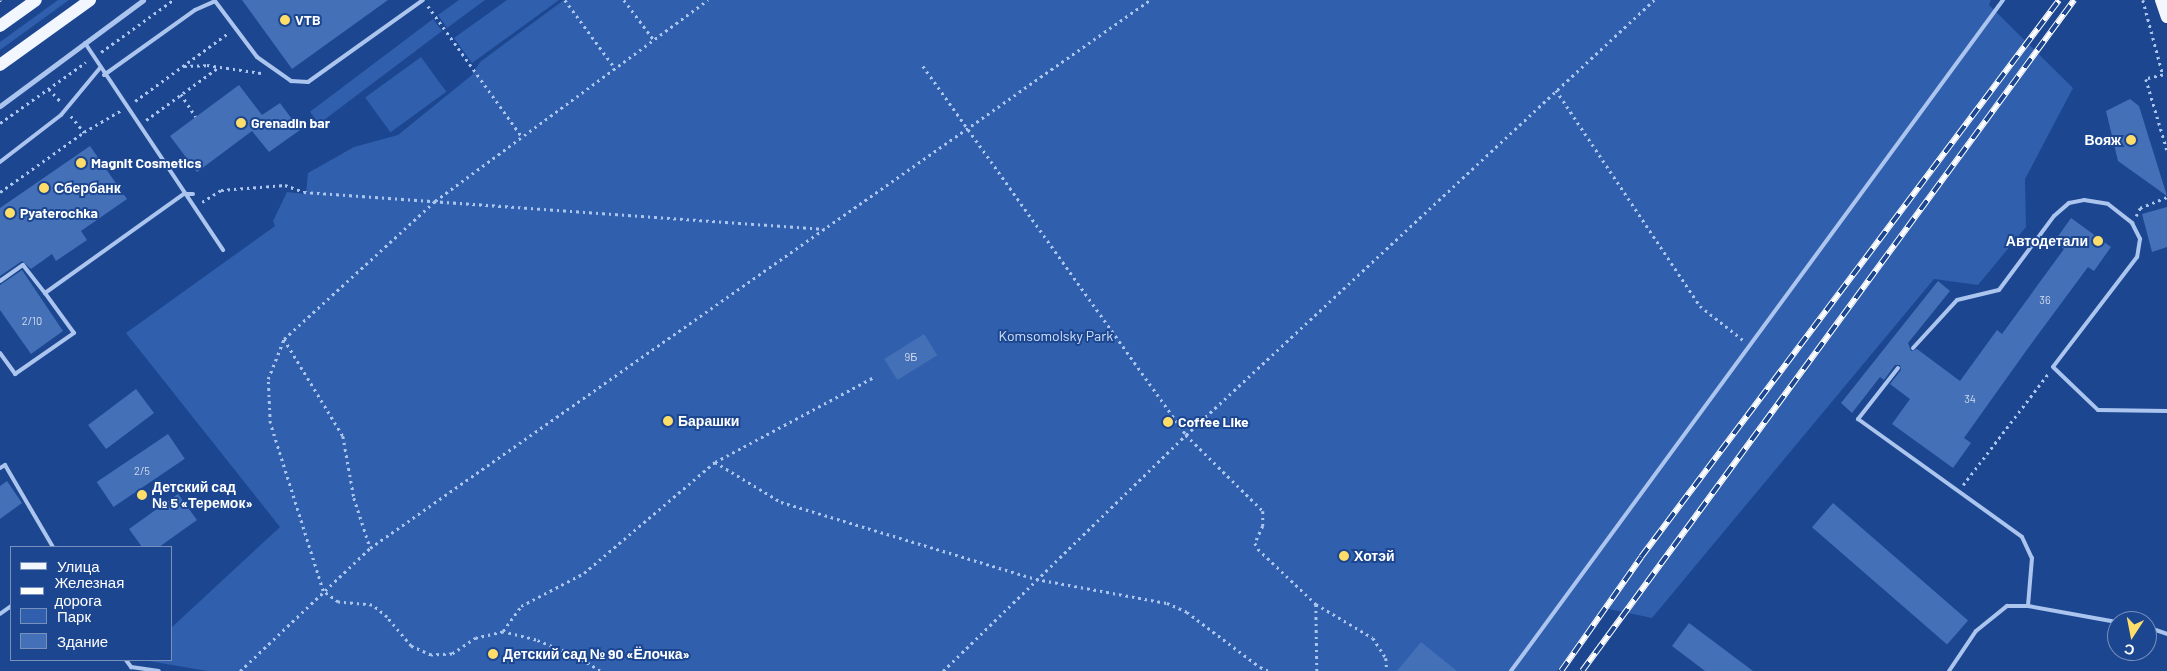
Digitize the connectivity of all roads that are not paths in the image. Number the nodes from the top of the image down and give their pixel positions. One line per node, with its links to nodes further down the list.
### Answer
1 (36, 0): 9 (main road)
2 (90, 0): 11 (main road)
3 (143, 0): 10 (street)
4 (423, 0): 7 (lane)
5 (2003, 0): 33 (lane)
6 (2161, 0): 8 (main road)
7 (216, 1): 13 (lane)
8 (2167, 18)
9 (0, 26)
10 (85, 43): 12 (lane); 14 (street)
11 (0, 65)
12 (100, 68): 13 (lane); 15 (lane)
13 (104, 75): 16 (lane)
14 (0, 106)
15 (0, 162)
16 (184, 194): 17 (lane); 18 (lane); 20 (lane)
17 (192, 194)
18 (223, 250)
19 (0, 281): 20 (lane)
20 (45, 293): 22 (lane)
21 (1913, 348): 24 (lane)
22 (0, 353)
23 (1898, 368): 27 (lane)
24 (2167, 411)
25 (0, 468): 26 (lane)
26 (52, 546)
27 (2028, 606): 28 (lane); 34 (lane)
28 (2107, 620)
29 (127, 661): 30 (lane)
30 (131, 668): 31 (lane); 32 (lane)
31 (126, 671)
32 (160, 671)
33 (1511, 671)
34 (1949, 671)

